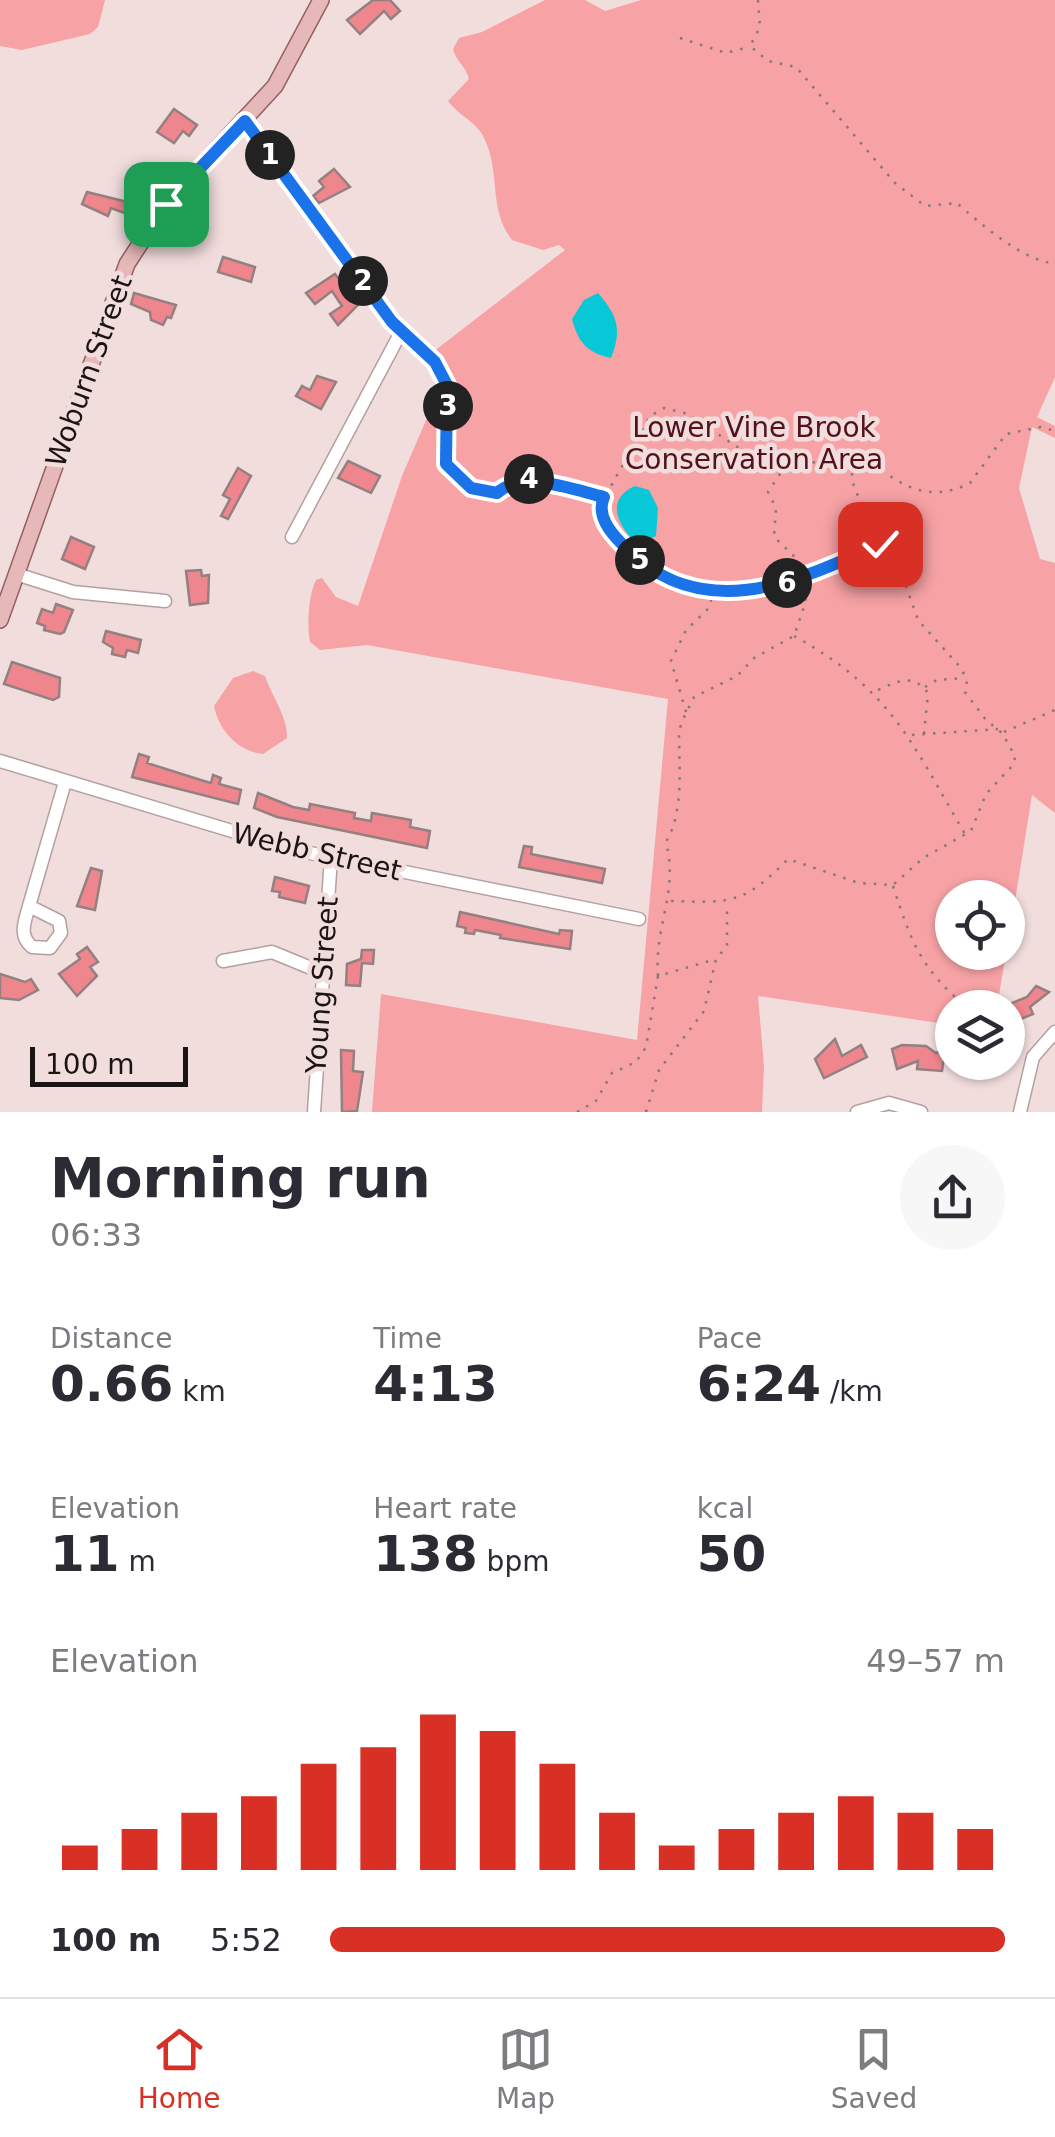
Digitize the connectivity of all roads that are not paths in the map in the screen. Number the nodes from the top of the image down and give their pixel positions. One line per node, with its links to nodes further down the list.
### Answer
1 (321, 0): 2 (main road, Woburn Street)
2 (245, 121): 3 (street); 6 (main road, Woburn Street)
3 (401, 332): 4 (street); 5 (street)
4 (435, 362)
5 (292, 538)
6 (16, 574): 7 (street); 8 (main road, Woburn Street)
7 (165, 601)
8 (0, 620)
9 (0, 761): 10 (street, Webb Street)
10 (65, 782): 11 (street, Webb Street); 12 (street)
11 (330, 857): 13 (street, Webb Street); 15 (street, Young Street)
12 (30, 906)
13 (639, 919)
14 (223, 961): 15 (street)
15 (323, 973): 17 (street, Young Street)
16 (1055, 1032): 20 (street)
17 (314, 1112)
18 (857, 1112): 19 (street)
19 (921, 1112)
20 (1020, 1112)

